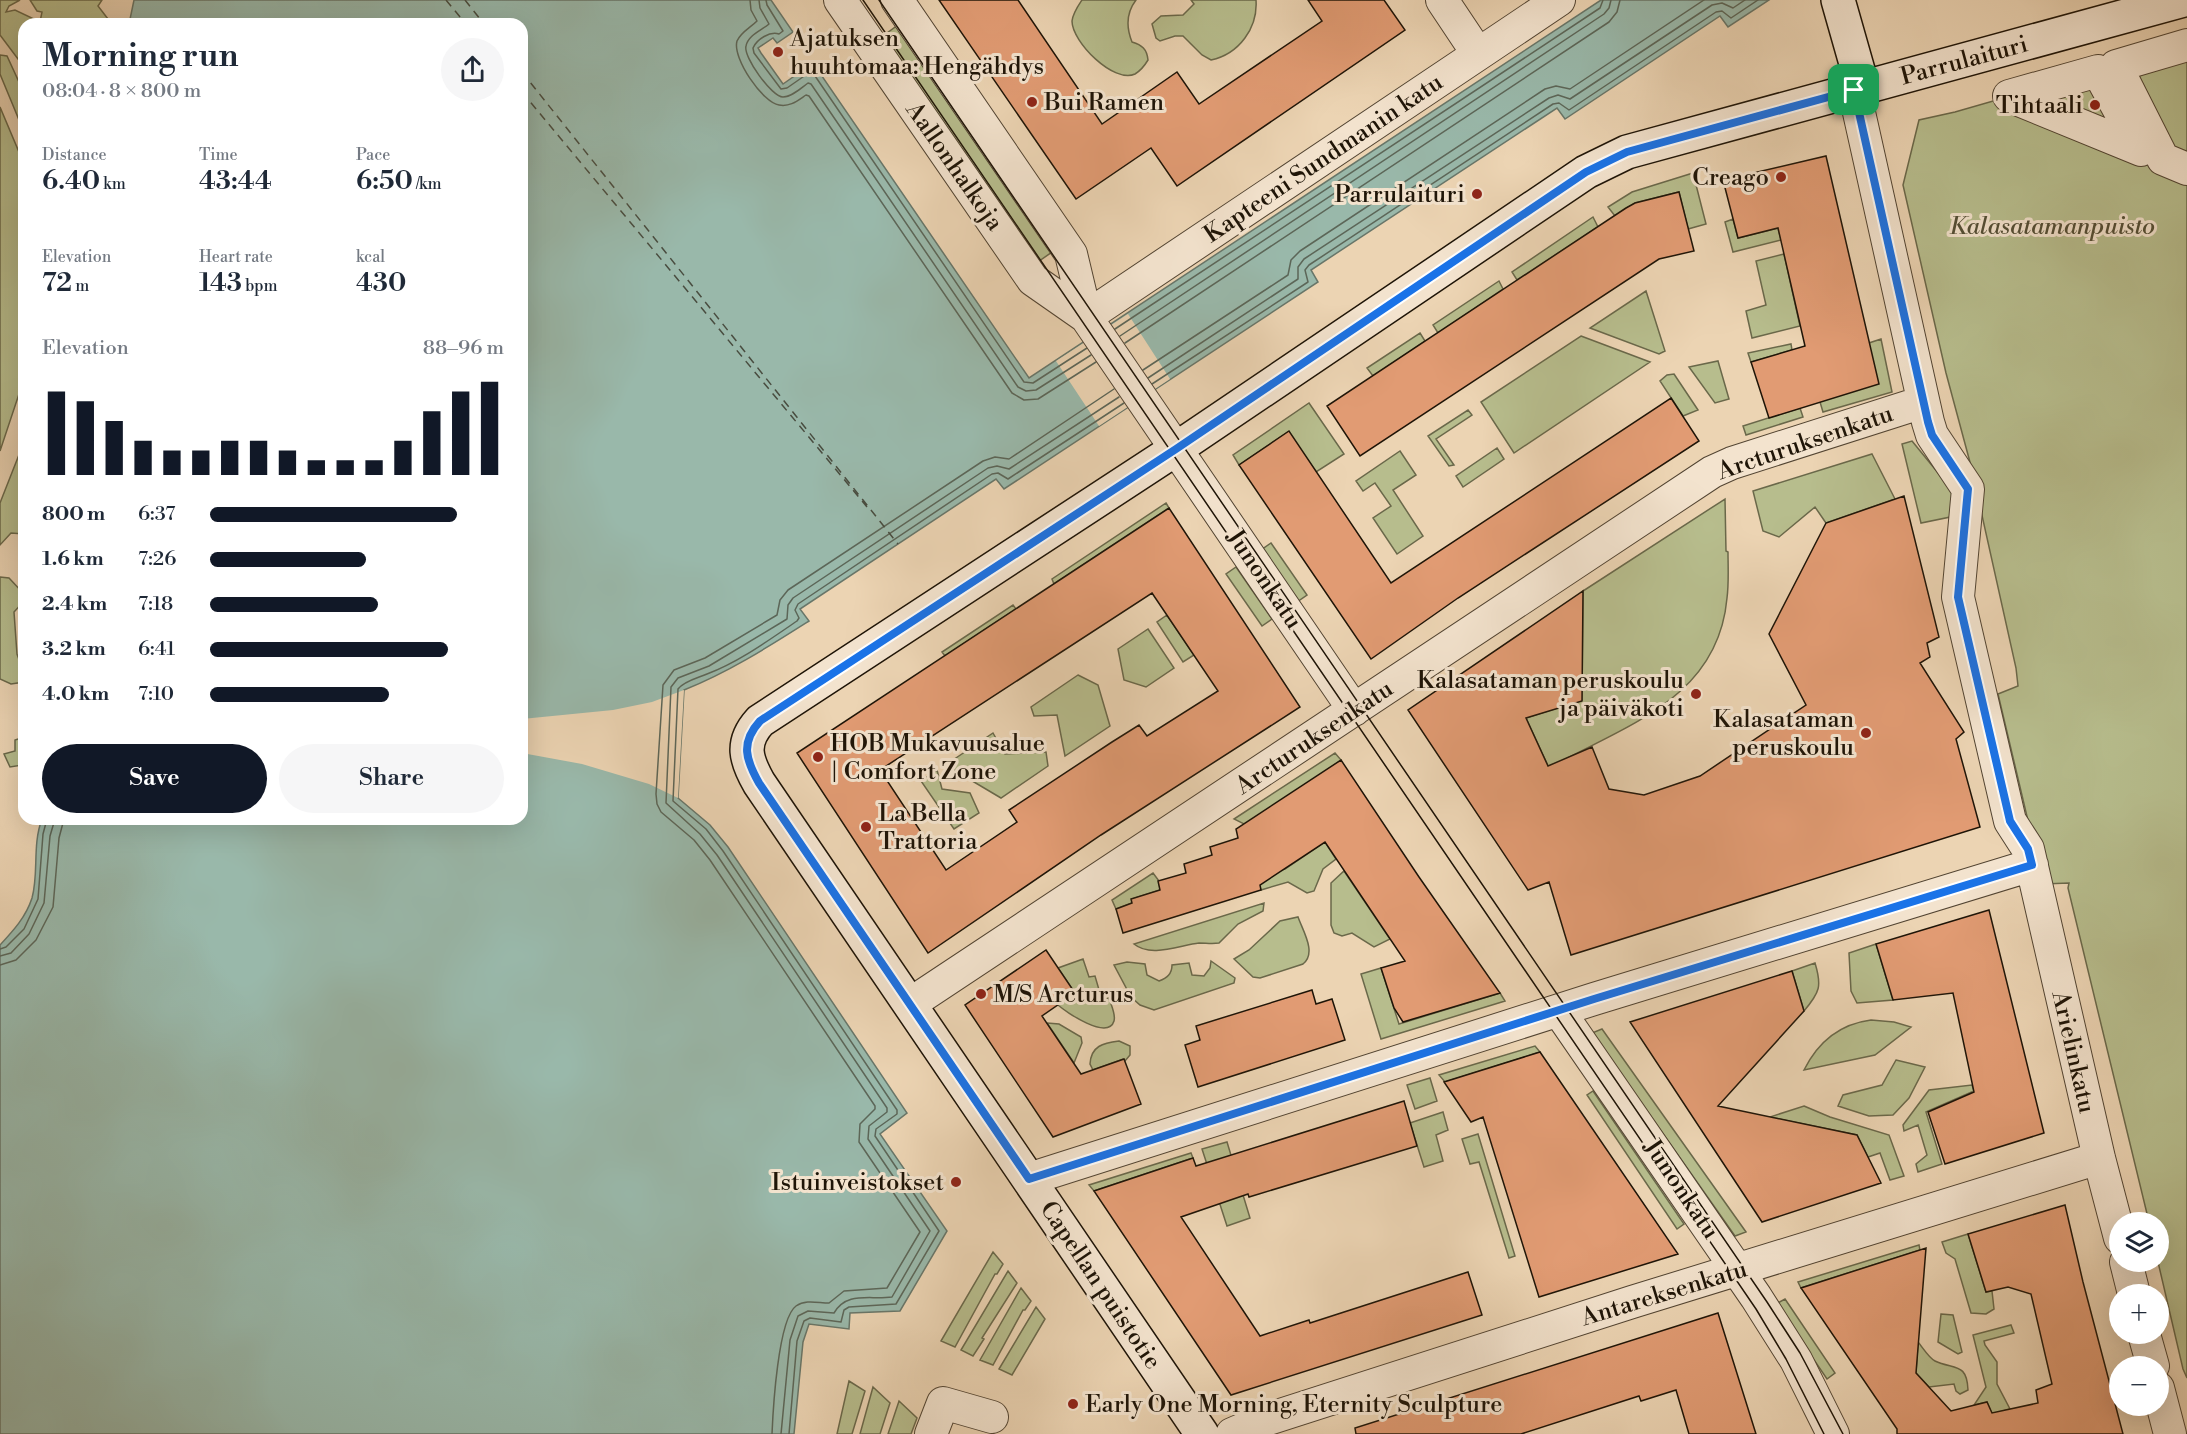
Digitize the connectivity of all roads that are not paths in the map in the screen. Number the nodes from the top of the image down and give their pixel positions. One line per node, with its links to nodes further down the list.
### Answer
1 (897, 0): 11 (street, Aallonhalkoja)
2 (1442, 0): 8 (street)
3 (1559, 0): 8 (street, Kapteeni Sundmanin katu)
4 (1838, 0): 9 (street)
5 (2184, 0): 9 (street, Parrulaituri)
6 (853, 5): 11 (street, Aallonhalkoja)
7 (2187, 45): 10 (street)
8 (1478, 54): 11 (street, Kapteeni Sundmanin katu)
9 (1858, 89): 12 (street, Arielinkatu); 13 (street, Parrulaituri)
10 (2187, 169)
11 (1092, 325): 13 (street, Aallonhalkoja)
12 (1923, 402): 14 (street, Arcturuksenkatu); 16 (street, Arielinkatu)
13 (1176, 449): 14 (street, Junonkatu); 15 (street, Parrulaituri)
14 (1354, 710): 17 (street, Arcturuksenkatu)
15 (747, 746): 17 (street, Capellan puistotie)
16 (2032, 865): 18 (street); 19 (street, Arielinkatu)
17 (910, 1004): 20 (street, Capellan puistotie)
18 (1559, 1011): 20 (street); 22 (street, Junonkatu)
19 (2099, 1158): 21 (street, Arielinkatu); 22 (street, Antareksenkatu)
20 (1029, 1179): 26 (street, Capellan puistotie)
21 (2113, 1212)
22 (1737, 1270): 27 (street, Antareksenkatu); 28 (street, Junonkatu)
23 (2165, 1416): 29 (street)
24 (992, 1417): 25 (street)
25 (931, 1434)
26 (1202, 1434)
27 (1232, 1434)
28 (1833, 1434)
29 (2170, 1434)

